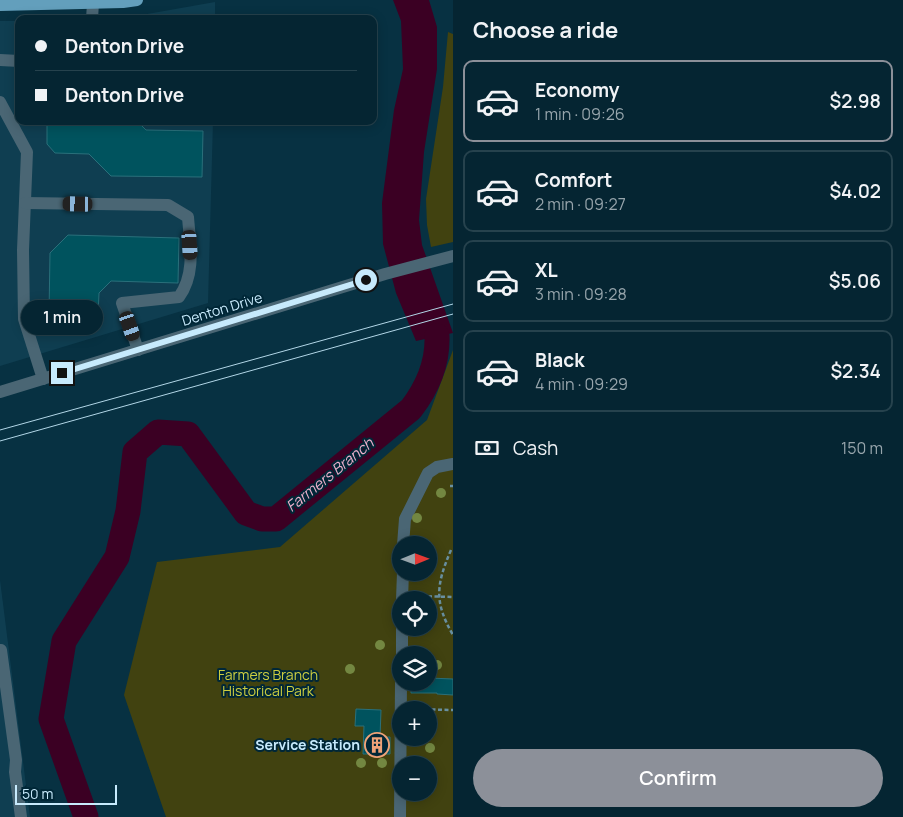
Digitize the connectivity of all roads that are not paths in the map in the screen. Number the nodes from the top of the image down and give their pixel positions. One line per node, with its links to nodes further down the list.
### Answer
1 (137, 0): 2 (main road)
2 (93, 3): 3 (main road); 4 (street)
3 (0, 5)
4 (92, 15)
5 (0, 49): 6 (street)
6 (0, 60): 7 (street)
7 (15, 61)
8 (0, 102): 9 (street)
9 (25, 203): 11 (street); 12 (street)
10 (450, 257): 11 (street, Denton Drive)
11 (138, 350): 12 (street, Denton Drive)
12 (44, 379): 13 (street, Denton Drive)
13 (0, 392)
14 (449, 464): 15 (street)
15 (403, 536)
16 (1, 650): 18 (street)
17 (401, 691): 19 (street)
18 (21, 817)
19 (400, 817)

